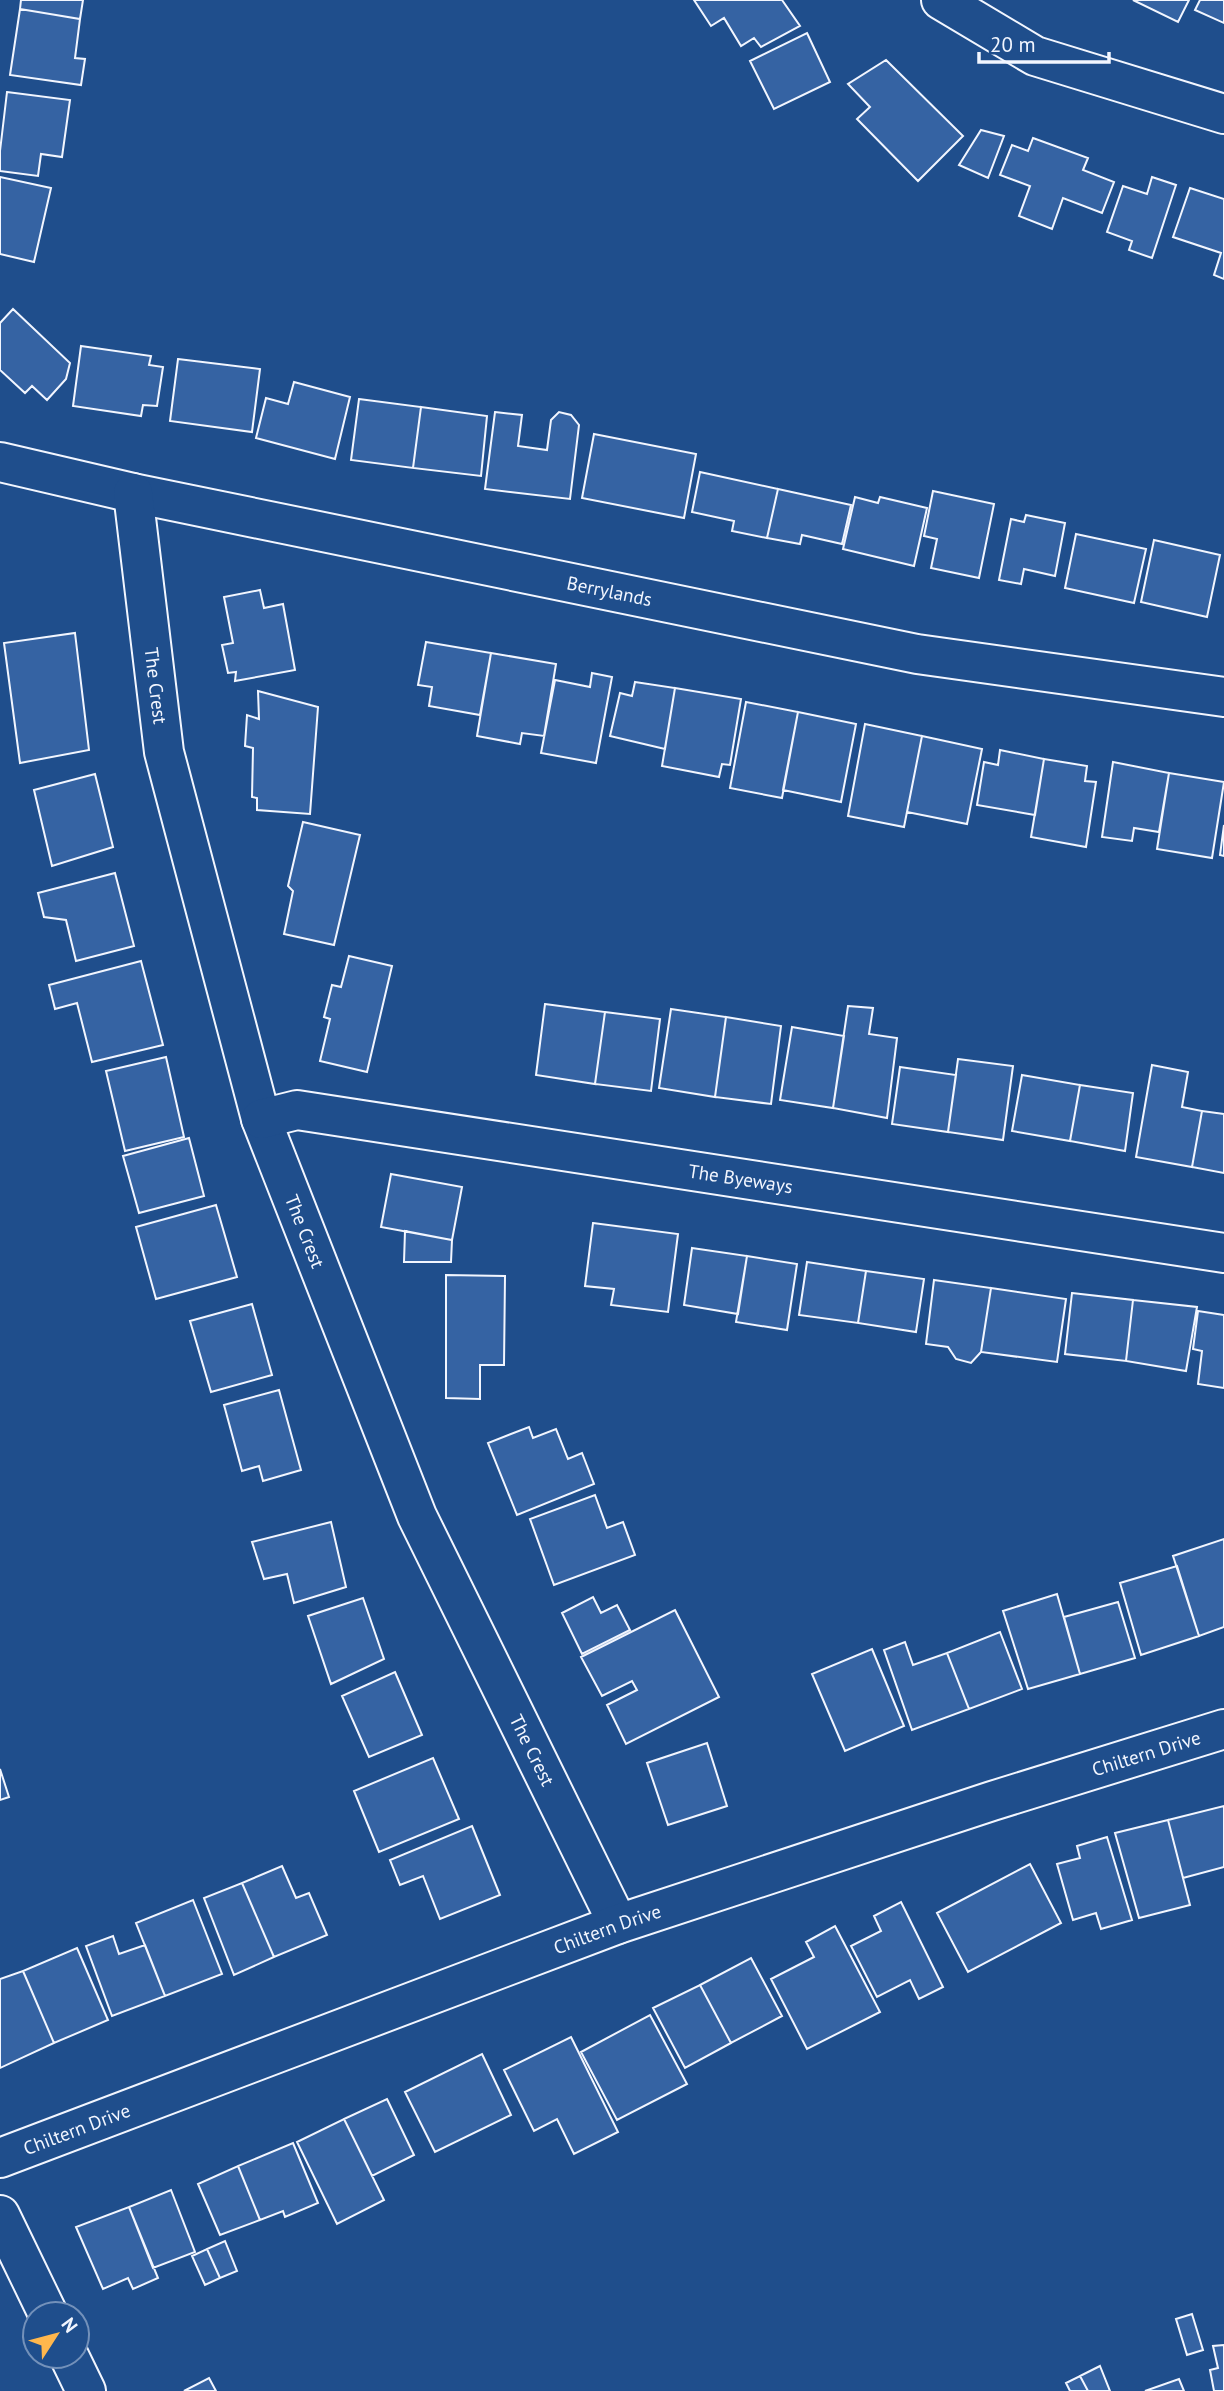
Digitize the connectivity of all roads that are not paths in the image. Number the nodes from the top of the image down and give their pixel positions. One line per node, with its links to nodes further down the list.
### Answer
1 (941, 0): 2 (street)
2 (1224, 114)
3 (0, 462): 4 (street, Berrylands)
4 (133, 493): 5 (street, Berrylands); 6 (street, The Crest)
5 (1224, 697)
6 (261, 1119): 7 (street, The Byeways); 9 (street, The Crest)
7 (1224, 1253)
8 (1224, 1729): 9 (street, Chiltern Drive)
9 (618, 1924): 10 (street, Chiltern Drive)
10 (0, 2158)
11 (0, 2214): 12 (street)
12 (41, 2300)
13 (76, 2370): 14 (street)
14 (86, 2391)

